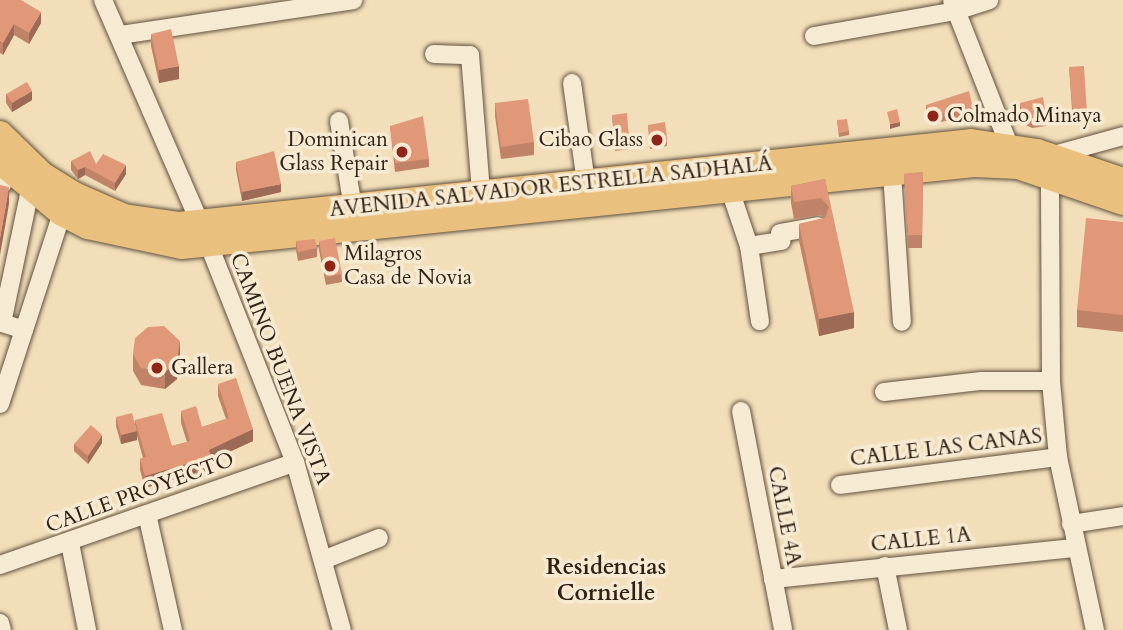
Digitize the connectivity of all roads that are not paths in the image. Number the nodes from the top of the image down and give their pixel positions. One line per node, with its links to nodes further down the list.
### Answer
1 (103, 0): 5 (street, CAMINO BUENA VISTA)
2 (352, 0): 5 (street)
3 (989, 0): 4 (street)
4 (954, 5): 6 (street); 12 (street)
5 (120, 35): 25 (street, CAMINO BUENA VISTA)
6 (814, 36)
7 (434, 54): 19 (street)
8 (572, 83): 20 (street)
9 (339, 121): 22 (street)
10 (0, 134): 25 (highway, AVENIDA SALVADOR ESTRELLA SADHALÁ)
11 (1123, 136): 13 (street)
12 (1013, 157): 13 (highway, AVENIDA SALVADOR ESTRELLA SADHALÁ); 14 (highway, AVENIDA SALVADOR ESTRELLA SADHALÁ); 20 (highway, AVENIDA SALVADOR ESTRELLA SADHALÁ)
13 (1050, 166): 16 (highway, AVENIDA SALVADOR ESTRELLA SADHALÁ); 21 (highway, AVENIDA SALVADOR ESTRELLA SADHALÁ); 30 (street)
14 (892, 173): 18 (highway, AVENIDA SALVADOR ESTRELLA SADHALÁ); 28 (street)
15 (1, 177): 17 (highway, AVENIDA SALVADOR ESTRELLA SADHALÁ)
16 (1123, 181)
17 (30, 190): 23 (highway, AVENIDA SALVADOR ESTRELLA SADHALÁ); 29 (street)
18 (730, 190): 20 (highway, AVENIDA SALVADOR ESTRELLA SADHALÁ); 26 (street)
19 (481, 193): 20 (highway, AVENIDA SALVADOR ESTRELLA SADHALÁ); 22 (highway, AVENIDA SALVADOR ESTRELLA SADHALÁ)
20 (588, 193): 25 (highway, AVENIDA SALVADOR ESTRELLA SADHALÁ)
21 (1123, 202)
22 (353, 208): 25 (highway, AVENIDA SALVADOR ESTRELLA SADHALÁ)
23 (62, 213): 25 (highway, AVENIDA SALVADOR ESTRELLA SADHALÁ); 29 (street)
24 (818, 226): 26 (street)
25 (204, 235): 35 (street, CAMINO BUENA VISTA)
26 (749, 246): 27 (street)
27 (761, 321)
28 (902, 322)
29 (24, 330): 32 (street)
30 (1051, 381): 31 (street); 34 (street)
31 (884, 392)
32 (0, 404)
33 (741, 411): 46 (street, CALLE 4A)
34 (1058, 457): 36 (street, CALLE LAS CANAS); 39 (street)
35 (295, 462): 37 (street, CALLE PROYECTO); 43 (street, CAMINO BUENA VISTA)
36 (840, 485)
37 (147, 513): 41 (street, CALLE PROYECTO); 50 (street)
38 (1123, 516): 39 (street)
39 (1070, 524): 42 (street)
40 (379, 538): 43 (street)
41 (70, 543): 44 (street, CALLE PROYECTO); 49 (street)
42 (1074, 548): 45 (street, CALLE 1A); 54 (street)
43 (323, 560): 51 (street, CAMINO BUENA VISTA)
44 (0, 565)
45 (885, 566): 46 (street, CALLE 1A); 53 (street)
46 (773, 579): 52 (street, CALLE 4A)
47 (0, 623): 48 (street)
48 (2, 630)
49 (87, 630)
50 (173, 630)
51 (342, 630)
52 (783, 630)
53 (898, 630)
54 (1095, 630)

